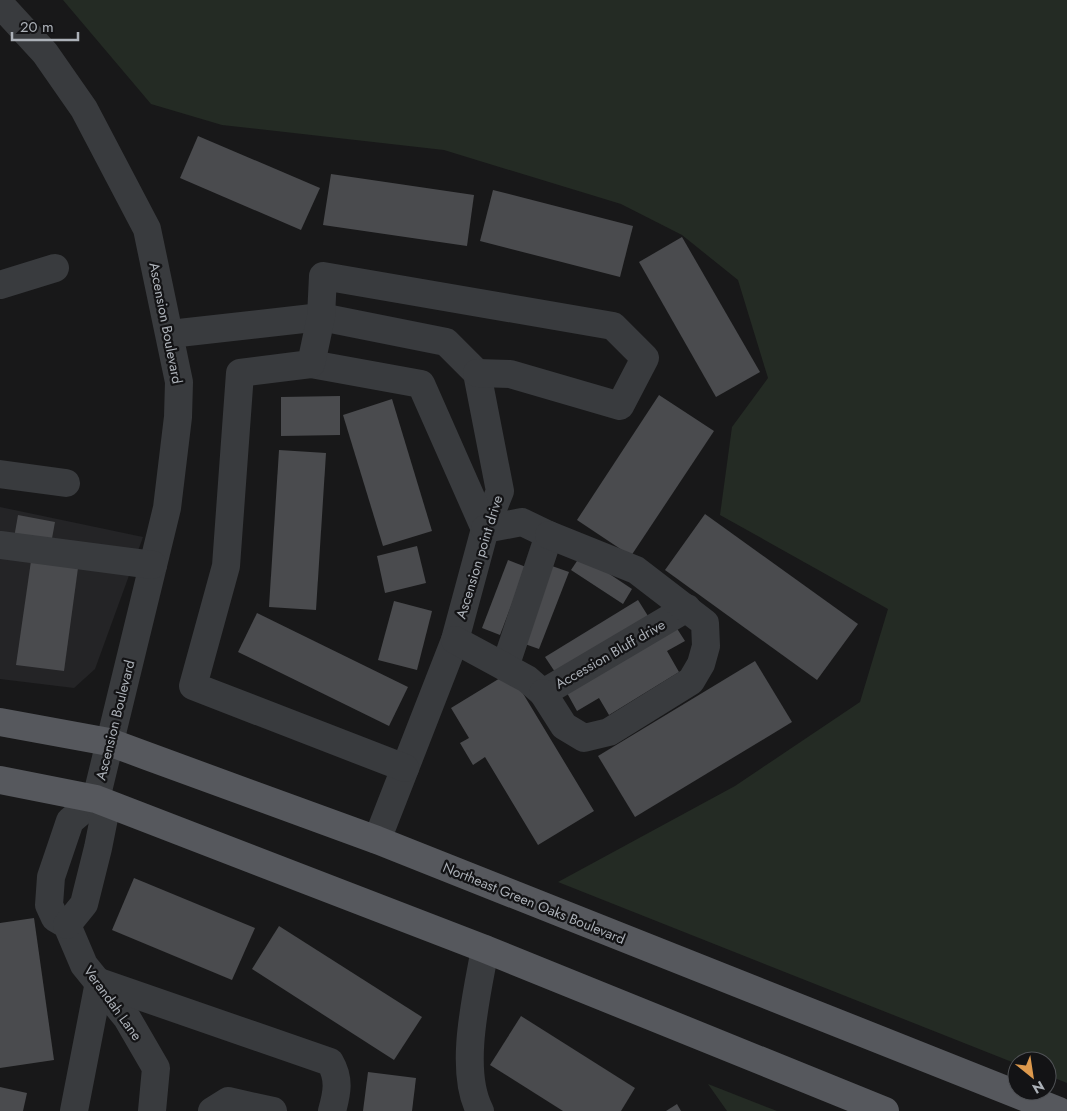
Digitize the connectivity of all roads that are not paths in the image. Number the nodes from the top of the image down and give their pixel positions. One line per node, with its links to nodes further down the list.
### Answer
1 (0, 4): 5 (street, Ascension Boulevard)
2 (55, 268): 3 (street)
3 (0, 285)
4 (321, 317): 5 (street); 6 (street); 7 (street); 7 (street)
5 (170, 334): 13 (street, Ascension Boulevard)
6 (311, 364): 10 (street); 20 (street)
7 (477, 373): 10 (street, Ascension point drive)
8 (0, 474): 9 (street)
9 (66, 483)
10 (485, 529): 11 (street); 15 (street, Ascension point drive)
11 (549, 535): 14 (street); 16 (street)
12 (0, 545): 13 (street)
13 (153, 565): 19 (street, Ascension Boulevard)
14 (696, 616): 17 (street, Accession Bluff drive); 17 (street)
15 (455, 640): 16 (street, Accession Bluff drive); 20 (street, Ascension point drive)
16 (506, 667): 17 (street, Accession Bluff drive)
17 (543, 693)
18 (0, 722): 19 (main road, Northeast Green Oaks Boulevard)
19 (109, 742): 22 (street, Ascension Boulevard); 23 (main road, Northeast Green Oaks Boulevard)
20 (405, 768): 23 (street, Ascension point drive)
21 (0, 780): 22 (main road)
22 (96, 799): 24 (street); 24 (street, Verandah Lane); 25 (main road)
23 (377, 840): 34 (main road, Northeast Green Oaks Boulevard)
24 (67, 925): 26 (street, Verandah Lane)
25 (485, 949): 32 (street); 33 (main road)
26 (99, 982): 27 (street); 28 (street, Verandah Lane); 31 (street)
27 (74, 1111)
28 (152, 1111)
29 (212, 1111): 30 (street)
30 (273, 1111)
31 (332, 1111)
32 (480, 1111)
33 (885, 1111)
34 (1059, 1111)

